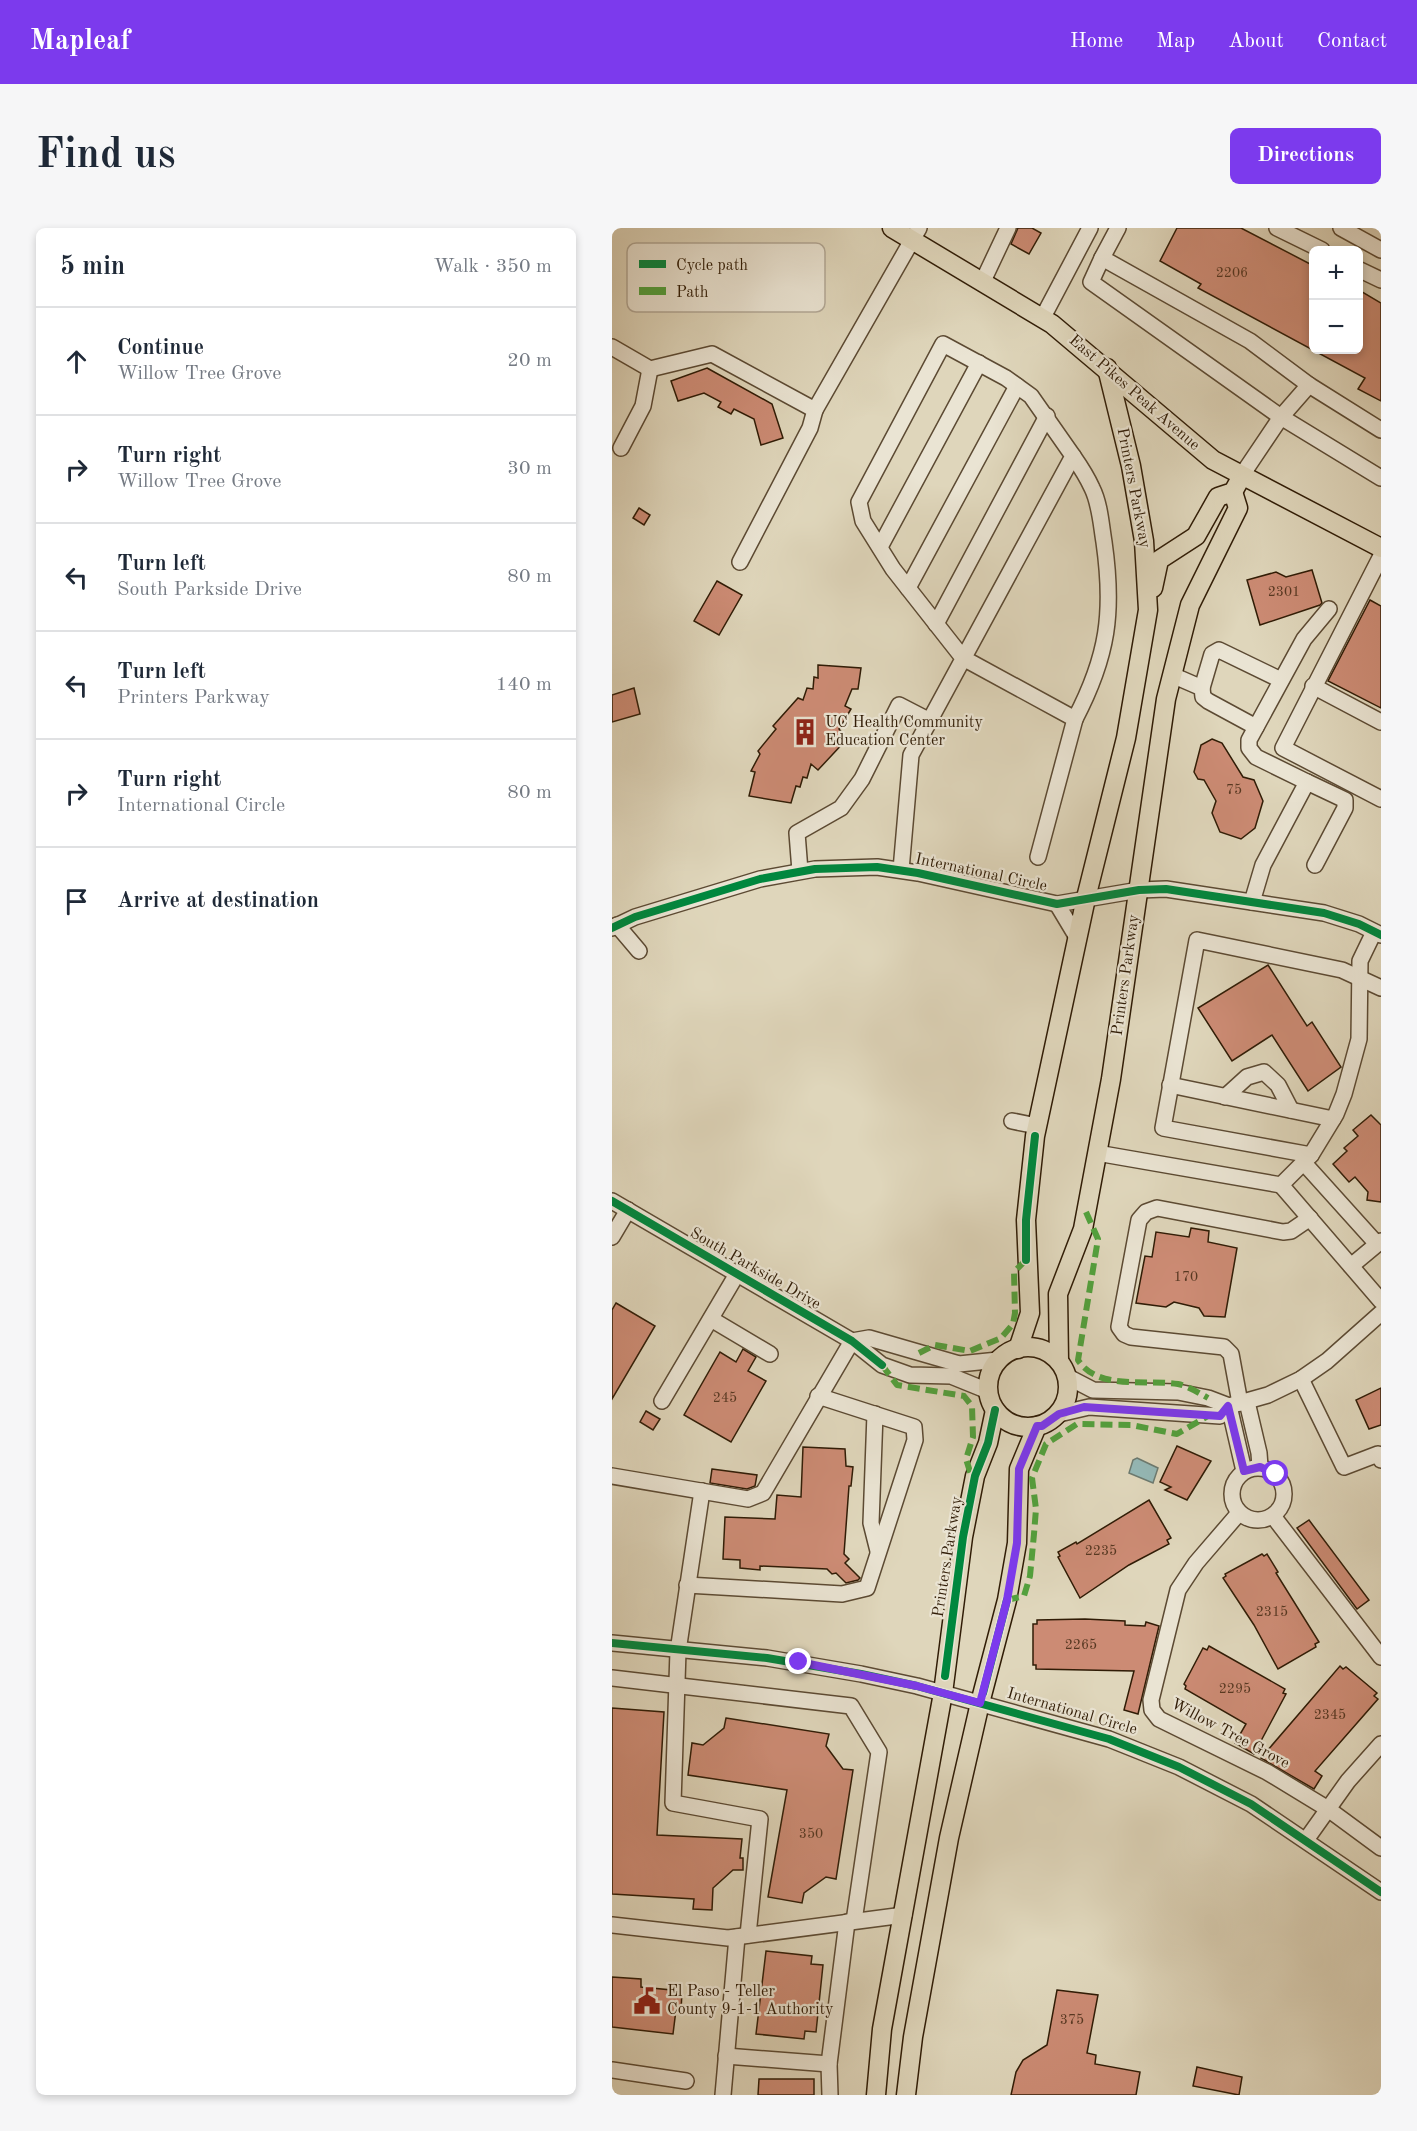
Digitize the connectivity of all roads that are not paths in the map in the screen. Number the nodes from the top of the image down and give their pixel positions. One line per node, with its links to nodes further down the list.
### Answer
1 (892, 228): 7 (main road, East Pikes Peak Avenue)
2 (1008, 228): 13 (street)
3 (1090, 228): 14 (street)
4 (1118, 228): 10 (street)
5 (1277, 228): 9 (street)
6 (1341, 228): 8 (street)
7 (915, 234): 13 (main road, East Pikes Peak Avenue); 21 (street)
8 (1379, 243)
9 (1314, 246)
10 (1102, 258): 19 (street); 23 (street)
11 (1363, 271): 12 (street)
12 (1381, 280)
13 (983, 281): 14 (main road, East Pikes Peak Avenue)
14 (1043, 317): 17 (main road, East Pikes Peak Avenue)
15 (612, 346): 18 (street)
16 (978, 363): 20 (street); 30 (street); 30 (street)
17 (1107, 368): 27 (main road, East Pikes Peak Avenue); 36 (main road, Printers Parkway)
18 (650, 369): 21 (street); 25 (street)
19 (1310, 385): 23 (street); 24 (street)
20 (1017, 386): 22 (street); 34 (street)
21 (815, 410): 33 (street)
22 (1047, 416): 26 (street); 37 (street)
23 (1281, 417): 27 (street); 28 (street)
24 (1381, 430)
25 (621, 448)
26 (1073, 456): 38 (street); 43 (street)
27 (1242, 475): 29 (main road, Printers Parkway); 31 (main road, East Pikes Peak Avenue)
28 (1381, 478)
29 (1233, 492): 36 (main road, Printers Parkway); 39 (main road, Printers Parkway)
30 (880, 547): 34 (street)
31 (1381, 548)
32 (1381, 556): 41 (street)
33 (740, 562)
34 (908, 588): 37 (street)
35 (1329, 609): 40 (street)
36 (1148, 610): 54 (main road, Printers Parkway)
37 (936, 624): 38 (street)
38 (963, 658): 43 (street); 44 (street)
39 (1172, 675): 42 (street); 53 (main road, Printers Parkway)
40 (1281, 680): 42 (street); 46 (street)
41 (1313, 686): 45 (street); 48 (street)
42 (1202, 688): 46 (street)
43 (1075, 719): 49 (street)
44 (930, 721): 51 (street); 52 (street)
45 (1381, 722)
46 (1256, 727): 47 (street)
47 (1307, 782): 50 (street); 55 (street)
48 (1381, 799)
49 (1038, 857)
50 (1315, 865)
51 (901, 870): 52 (street, International Circle); 56 (street, International Circle)
52 (800, 872): 57 (street, International Circle)
53 (1138, 890): 54 (street, International Circle); 55 (street, International Circle); 69 (main road, Printers Parkway)
54 (1086, 898): 56 (street, International Circle); 59 (main road, Printers Parkway)
55 (1252, 902): 58 (street, International Circle)
56 (1057, 904): 59 (street, International Circle)
57 (614, 926): 60 (street)
58 (1378, 934): 61 (street)
59 (1078, 939): 68 (main road, Printers Parkway)
60 (639, 951)
61 (1359, 975): 62 (street); 63 (street); 66 (street)
62 (1381, 988)
63 (1170, 1085): 64 (street); 70 (street)
64 (1225, 1097): 65 (street); 65 (street)
65 (1291, 1110): 66 (street)
66 (1333, 1119): 70 (street)
67 (1012, 1121): 68 (street)
68 (1037, 1126): 83 (main road, Printers Parkway)
69 (1097, 1153): 71 (street); 86 (main road, Printers Parkway)
70 (1307, 1159): 71 (street); 76 (street)
71 (1281, 1185): 74 (street)
72 (612, 1200): 73 (street, South Parkside Drive)
73 (628, 1210): 75 (street); 78 (street, South Parkside Drive)
74 (1310, 1218): 77 (street); 92 (street)
75 (612, 1237)
76 (1379, 1242): 77 (street)
77 (1351, 1266): 79 (street)
78 (737, 1274): 81 (street); 82 (street, South Parkside Drive)
79 (1381, 1301)
80 (1381, 1313): 88 (street)
81 (711, 1319): 84 (street); 91 (street)
82 (852, 1341): 85 (street); 89 (street, South Parkside Drive); 90 (street)
83 (1018, 1349): 85 (main road); 86 (main road)
84 (770, 1354)
85 (998, 1359): 89 (main road)
86 (1059, 1361): 87 (main road)
87 (1068, 1377): 92 (street); 95 (main road)
88 (1301, 1379): 92 (street); 97 (street)
89 (988, 1391): 93 (main road)
90 (818, 1396): 94 (street); 101 (street)
91 (662, 1401)
92 (1239, 1404): 95 (street); 98 (street); 99 (street)
93 (995, 1410): 96 (main road); 111 (main road, Printers Parkway)
94 (875, 1414): 104 (street); 104 (street)
95 (1059, 1414): 96 (main road)
96 (1037, 1426): 112 (main road)
97 (1381, 1460)
98 (1260, 1467): 99 (street); 103 (street)
99 (1244, 1471): 102 (street)
100 (612, 1476): 101 (street)
101 (702, 1491): 105 (street)
102 (1239, 1513): 103 (street); 114 (street, Willow Tree Grove)
103 (1273, 1516): 108 (street)
104 (878, 1551): 105 (street)
105 (687, 1585): 107 (street)
106 (612, 1643): 107 (street, International Circle)
107 (678, 1651): 110 (street); 111 (street, International Circle)
108 (1381, 1657)
109 (612, 1678): 110 (street)
110 (676, 1685): 119 (street); 121 (street)
111 (943, 1693): 112 (street, International Circle); 118 (main road, Printers Parkway)
112 (980, 1703): 115 (street, International Circle); 129 (main road)
113 (1381, 1744): 114 (street)
114 (1328, 1809): 115 (street); 116 (street)
115 (1306, 1840): 117 (street, International Circle)
116 (1381, 1848)
117 (1381, 1892)
118 (904, 1915): 119 (street); 128 (main road, Printers Parkway)
119 (851, 1922): 121 (street); 123 (street)
120 (612, 1926): 121 (street)
121 (743, 1936): 122 (street)
122 (726, 2056): 123 (street); 126 (street)
123 (829, 2064): 127 (street)
124 (612, 2070): 125 (street)
125 (686, 2081)
126 (723, 2095)
127 (830, 2095)
128 (876, 2095)
129 (906, 2095)

